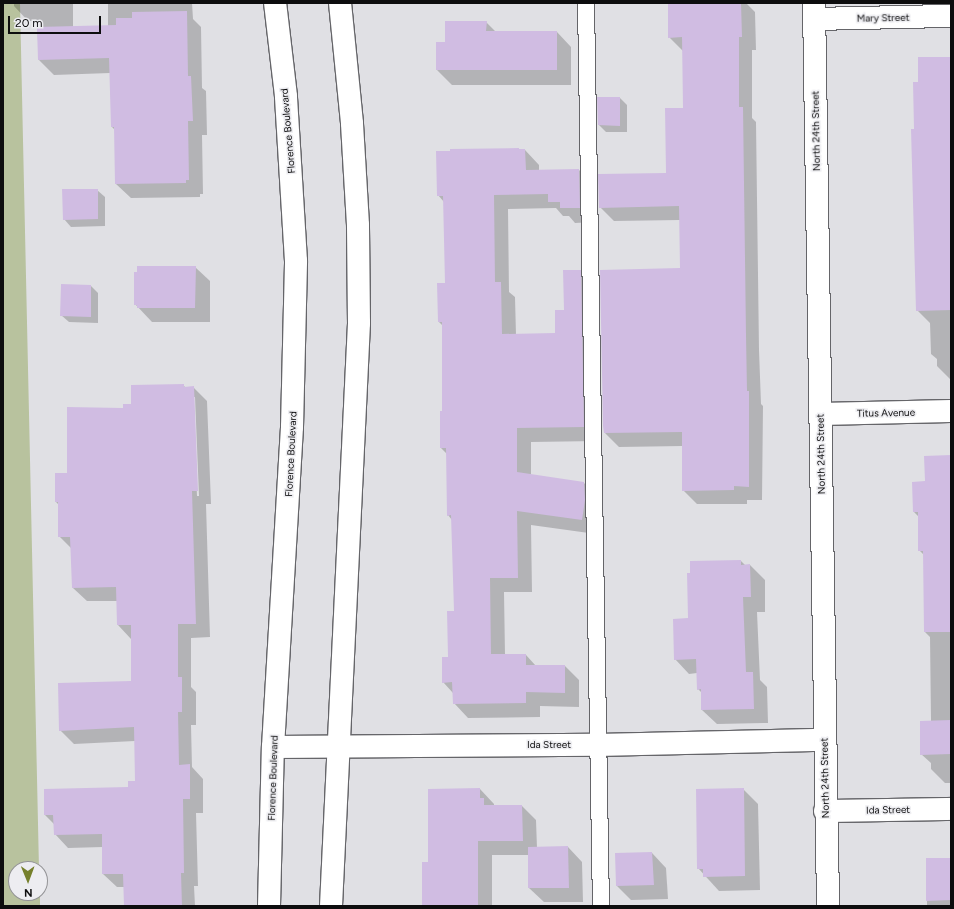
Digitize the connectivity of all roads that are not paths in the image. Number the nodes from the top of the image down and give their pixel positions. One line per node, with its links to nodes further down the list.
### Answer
1 (275, 3): 10 (street, Florence Boulevard)
2 (340, 3): 11 (street)
3 (586, 3): 9 (lane)
4 (814, 11): 5 (street, Mary Street); 7 (street, North 24th Street)
5 (951, 16)
6 (951, 411): 7 (street, Titus Avenue)
7 (820, 414): 8 (street, North 24th Street)
8 (824, 740): 9 (street, Ida Street); 13 (street, North 24th Street)
9 (598, 745): 11 (street, Ida Street); 16 (lane)
10 (274, 747): 11 (street, Ida Street); 14 (street, Florence Boulevard)
11 (338, 747): 15 (street)
12 (951, 809): 13 (street, Ida Street)
13 (825, 811): 17 (street, North 24th Street)
14 (269, 906)
15 (331, 906)
16 (601, 906)
17 (828, 906)

